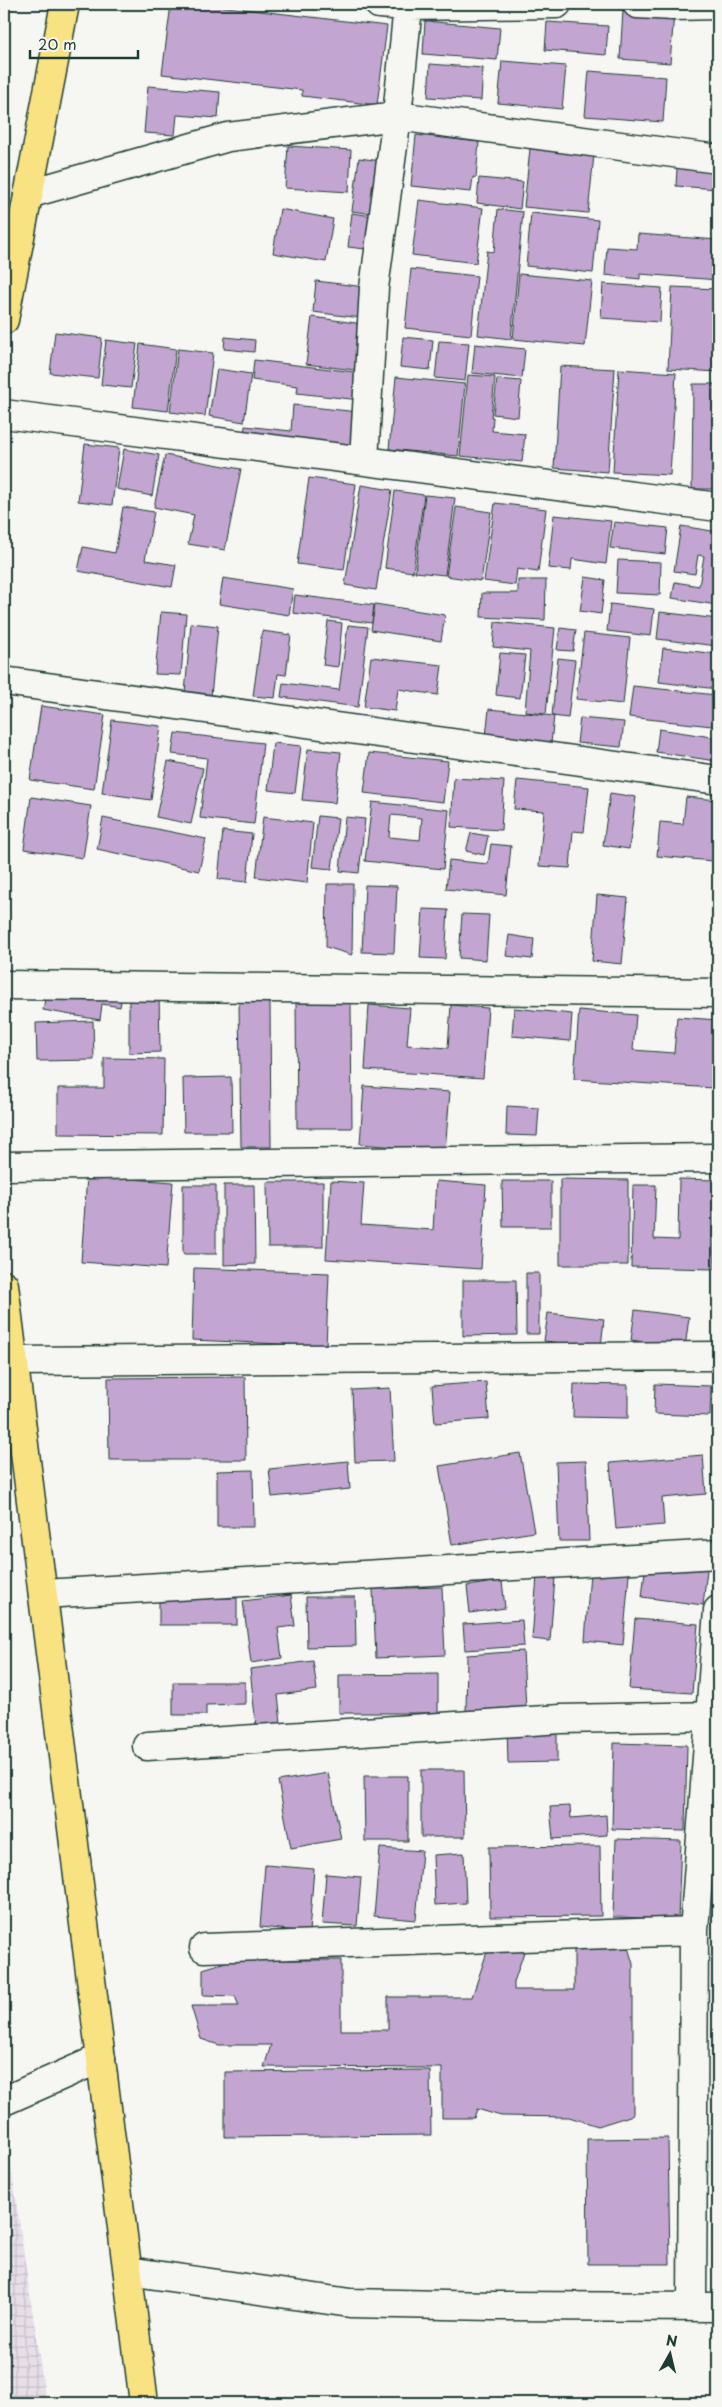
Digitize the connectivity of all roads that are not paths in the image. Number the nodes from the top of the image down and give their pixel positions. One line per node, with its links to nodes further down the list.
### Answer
1 (65, 4): 9 (main road)
2 (379, 4): 6 (street)
3 (557, 4): 6 (street)
4 (637, 4): 5 (street)
5 (718, 5)
6 (408, 6): 7 (street)
7 (397, 116): 8 (street); 9 (street); 12 (street)
8 (718, 159)
9 (28, 194): 10 (main road)
10 (4, 320)
11 (4, 414): 12 (street)
12 (364, 460): 13 (street)
13 (718, 507)
14 (4, 681): 15 (street)
15 (718, 780)
16 (4, 985): 17 (street)
17 (718, 994)
18 (718, 1158): 19 (street)
19 (4, 1166)
20 (4, 1285): 22 (main road)
21 (718, 1356): 22 (street)
22 (13, 1361): 24 (main road)
23 (718, 1554): 24 (street)
24 (43, 1594): 30 (main road)
25 (718, 1610): 26 (street)
26 (714, 1716): 27 (street); 28 (street)
27 (147, 1746)
28 (694, 1931): 29 (street); 33 (street)
29 (204, 1948)
30 (101, 2058): 31 (street); 32 (main road)
31 (4, 2101)
32 (128, 2271): 33 (street); 34 (main road)
33 (705, 2307)
34 (144, 2403)

